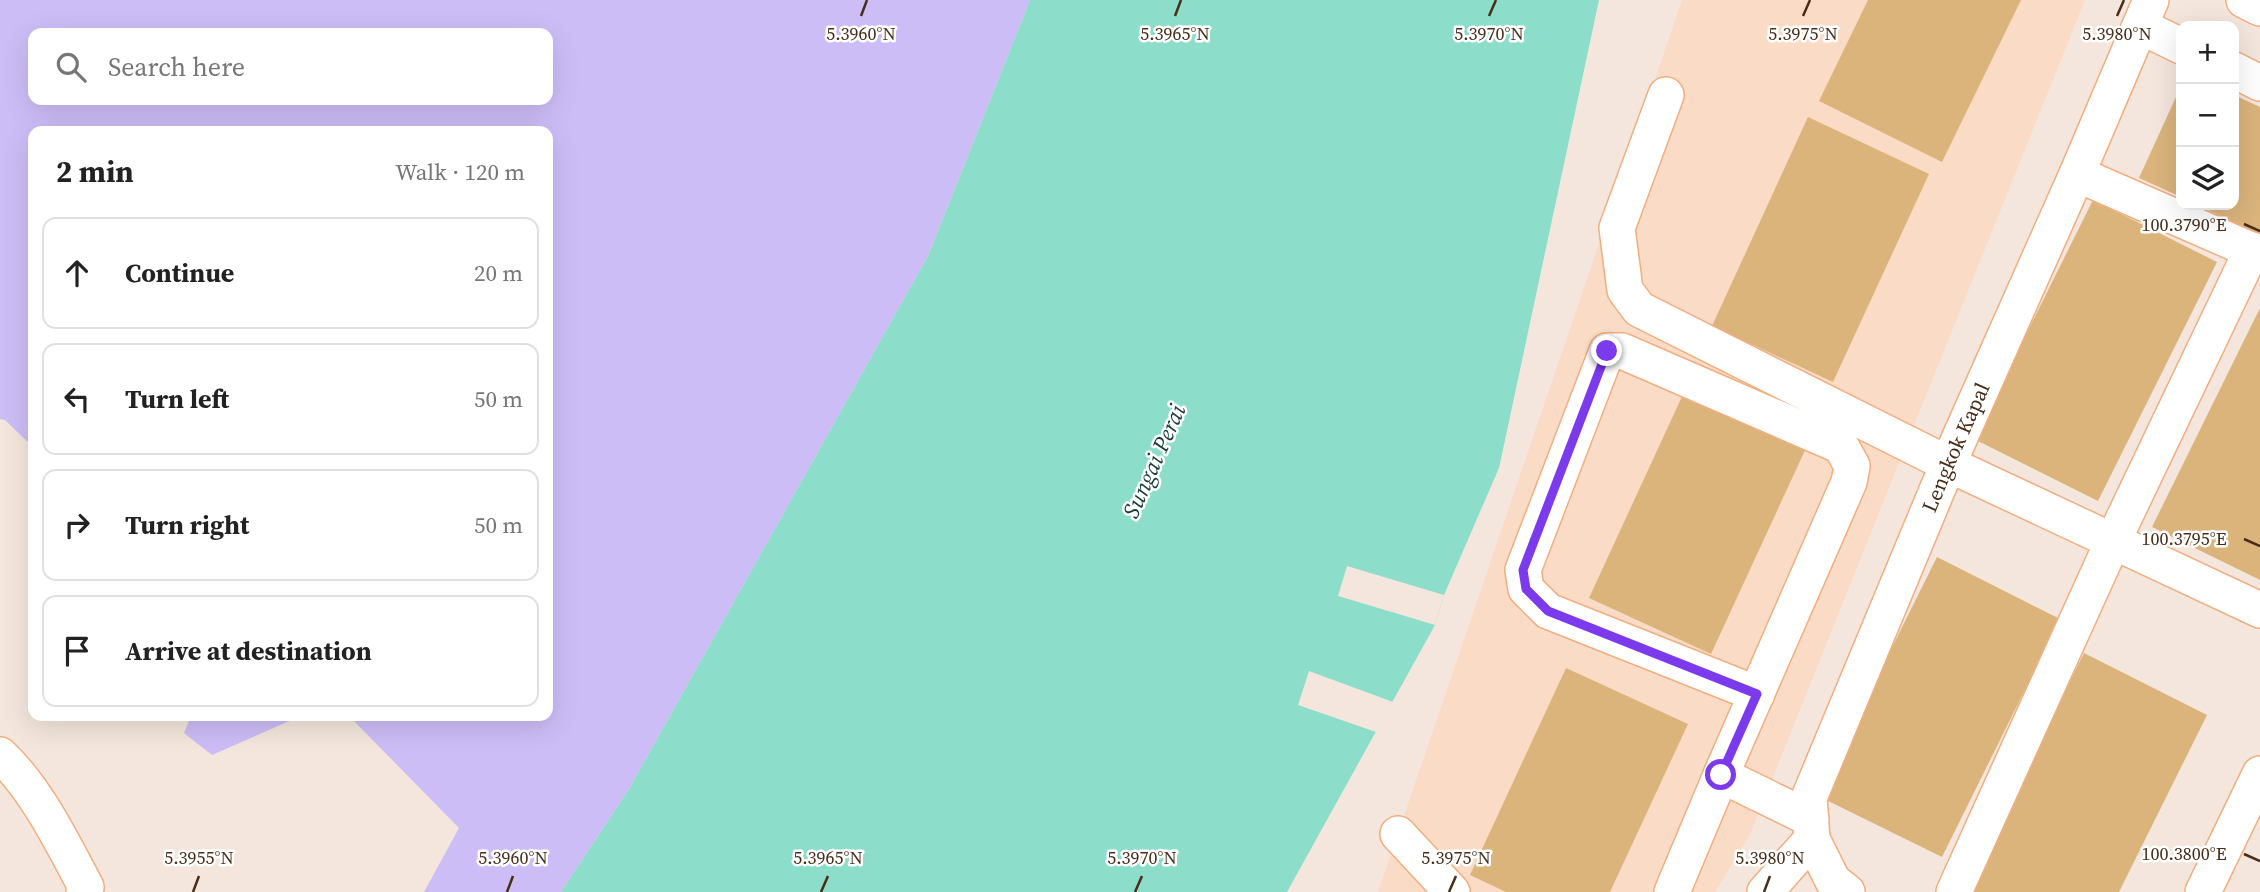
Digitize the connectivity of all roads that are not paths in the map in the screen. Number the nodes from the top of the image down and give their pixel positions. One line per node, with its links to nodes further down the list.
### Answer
1 (2244, 0): 2 (street)
2 (2260, 8)
3 (2145, 13): 4 (street); 8 (street, Lengkok Kapal)
4 (2176, 41)
5 (2239, 72): 6 (street)
6 (2260, 83)
7 (1666, 95): 10 (street)
8 (2077, 174): 9 (street); 10 (street, Lengkok Kapal)
9 (2256, 252): 11 (street)
10 (1948, 464): 11 (street); 17 (street, Lengkok Kapal)
11 (2113, 541): 12 (street); 24 (street)
12 (2260, 610)
13 (1757, 694): 13 (street); 15 (street)
14 (0, 755): 19 (street)
15 (1721, 775): 17 (street); 21 (street)
16 (2255, 796): 25 (street)
17 (1812, 829): 22 (street); 23 (street)
18 (1398, 834): 20 (street)
19 (84, 892)
20 (1452, 892)
21 (1672, 892)
22 (1765, 892)
23 (1847, 892)
24 (1954, 892)
25 (2203, 892)

